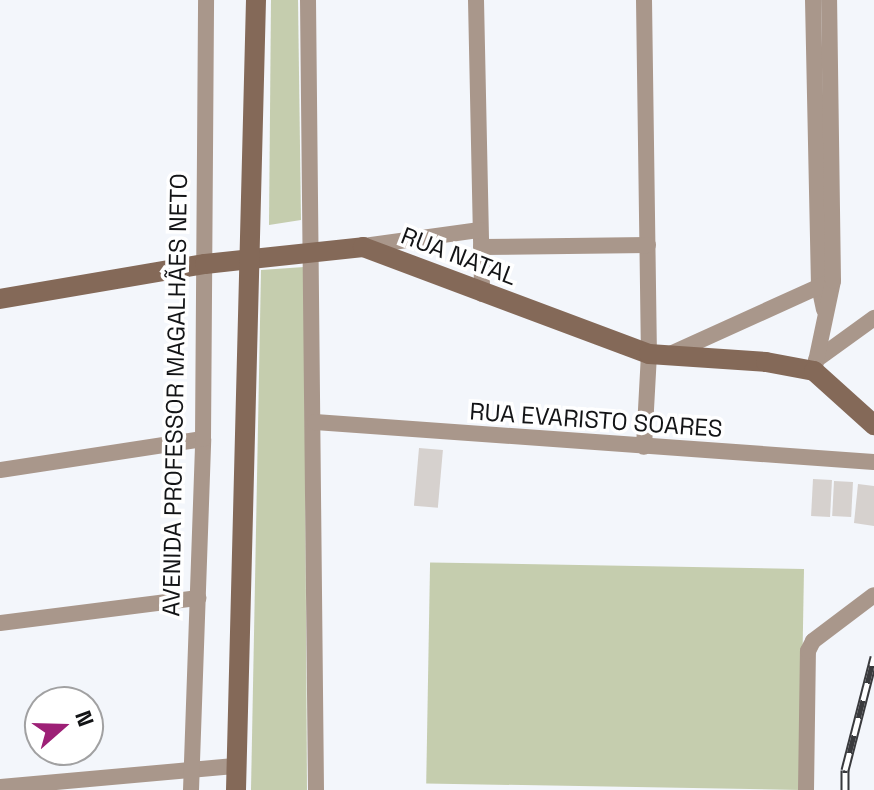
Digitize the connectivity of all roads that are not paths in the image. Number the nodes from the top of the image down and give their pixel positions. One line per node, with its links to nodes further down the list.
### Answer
1 (206, 0): 14 (street, AVENIDA PROFESSOR MAGALHÃES NETO)
2 (256, 0): 13 (street)
3 (308, 0): 12 (street)
4 (476, 0): 9 (street)
5 (644, 0): 10 (street)
6 (813, 0): 8 (street)
7 (829, 0): 8 (street)
8 (821, 27): 15 (street)
9 (480, 238): 10 (street); 11 (street); 16 (street)
10 (648, 245): 19 (street)
11 (363, 247): 12 (street, RUA NATAL); 16 (street, RUA NATAL)
12 (311, 251): 13 (street, RUA NATAL); 21 (street)
13 (247, 259): 14 (street, RUA NATAL); 31 (street)
14 (205, 264): 17 (street, RUA NATAL); 23 (street, AVENIDA PROFESSOR MAGALHÃES NETO)
15 (826, 284): 19 (street); 20 (street)
16 (482, 294): 19 (street, RUA NATAL)
17 (0, 299)
18 (874, 318): 20 (street)
19 (659, 354): 20 (street, RUA NATAL); 24 (street)
20 (815, 366): 22 (street)
21 (315, 422): 24 (street, RUA EVARISTO SOARES); 35 (street)
22 (874, 425)
23 (203, 439): 26 (street); 28 (street, AVENIDA PROFESSOR MAGALHÃES NETO)
24 (644, 447): 25 (street, RUA EVARISTO SOARES)
25 (874, 462)
26 (0, 470)
27 (874, 595): 36 (street)
28 (198, 598): 29 (street); 30 (street, AVENIDA PROFESSOR MAGALHÃES NETO)
29 (0, 623)
30 (192, 766): 31 (street); 32 (street); 33 (street, AVENIDA PROFESSOR MAGALHÃES NETO)
31 (237, 766): 34 (street)
32 (0, 787)
33 (191, 790)
34 (236, 790)
35 (316, 790)
36 (806, 790)

